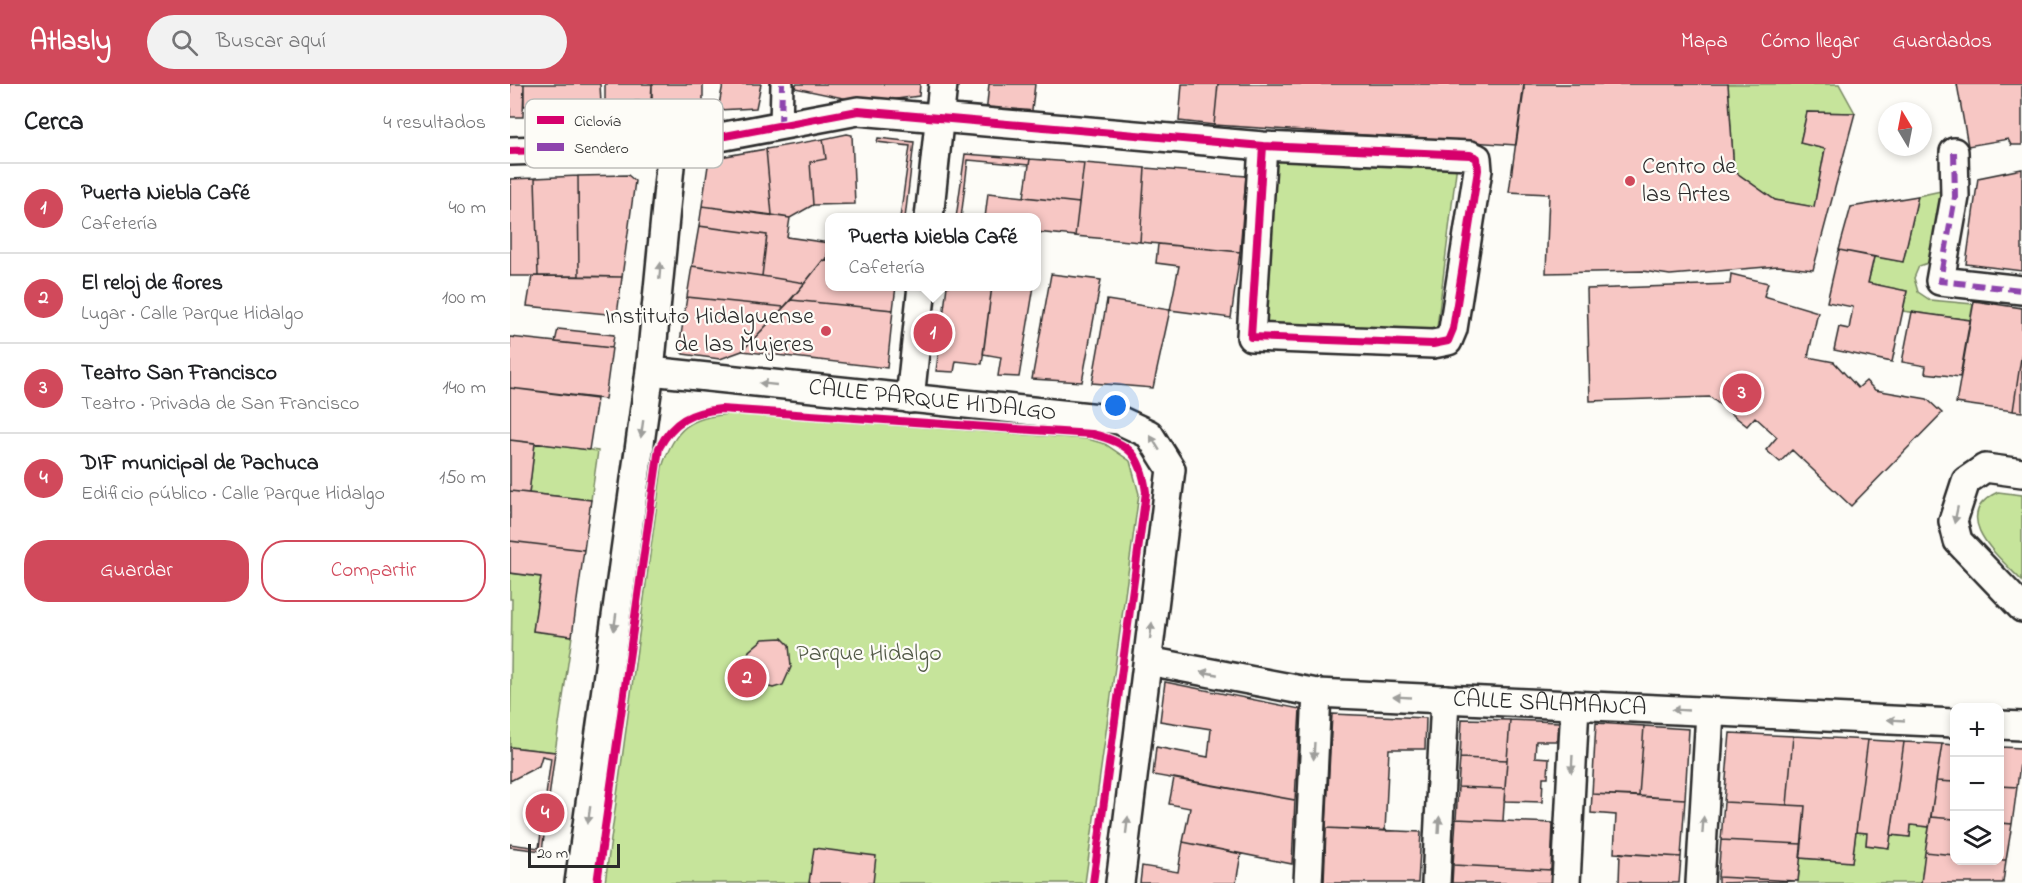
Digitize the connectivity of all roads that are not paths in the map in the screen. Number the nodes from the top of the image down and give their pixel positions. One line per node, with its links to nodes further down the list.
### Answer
1 (782, 84): 4 (street)
2 (943, 84): 3 (street)
3 (939, 119): 4 (street); 6 (street); 11 (street)
4 (781, 126): 5 (street)
5 (723, 137)
6 (1263, 146): 6 (street)
7 (510, 151): 8 (street)
8 (525, 151)
9 (1954, 152): 12 (street)
10 (670, 168): 14 (street, one-way to 10)
11 (930, 213)
12 (2022, 290)
13 (921, 291): 15 (street)
14 (650, 371): 15 (street, CALLE PARQUE HIDALGO, one-way to 14); 26 (street, one-way to 26)
15 (910, 399): 18 (street, CALLE PARQUE HIDALGO, one-way to 15)
16 (2022, 473): 17 (street, one-way to 17)
17 (2022, 608)
18 (1148, 661): 19 (street, CALLE SALAMANCA, one-way to 18); 27 (street, CALLE PARQUE HIDALGO, one-way to 18)
19 (1317, 693): 20 (street, CALLE SALAMANCA, one-way to 19); 28 (street, one-way to 28)
20 (1445, 699): 21 (street, CALLE SALAMANCA); 29 (street, one-way to 20)
21 (1575, 705): 22 (street, CALLE SALAMANCA, one-way to 21); 30 (street, one-way to 30)
22 (1710, 712): 23 (street, CALLE SALAMANCA, one-way to 22); 31 (street, one-way to 22)
23 (1950, 723)
24 (2004, 725): 25 (street)
25 (2022, 726)
26 (579, 883)
27 (1120, 883)
28 (1308, 883)
29 (1436, 883)
30 (1566, 883)
31 (1700, 883)

